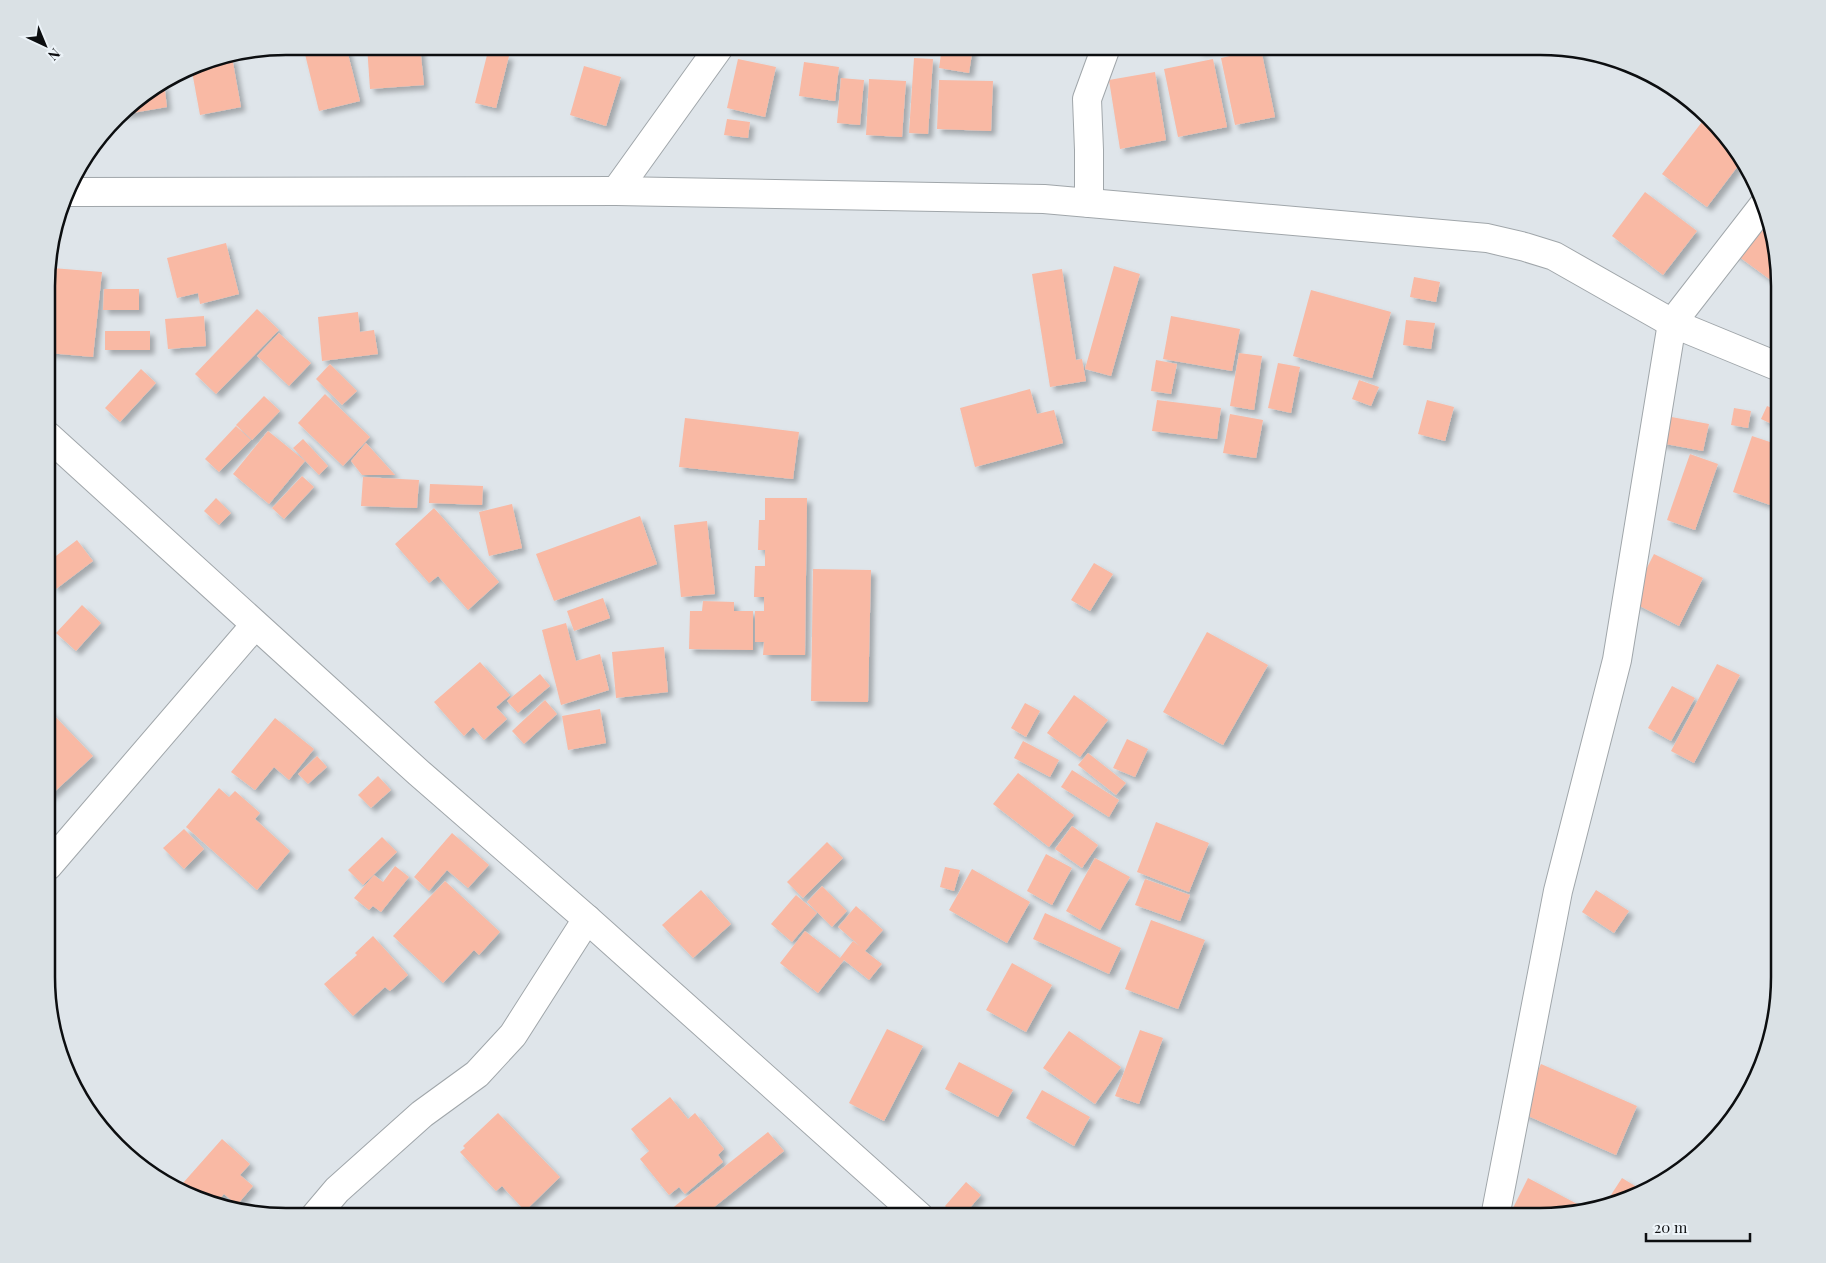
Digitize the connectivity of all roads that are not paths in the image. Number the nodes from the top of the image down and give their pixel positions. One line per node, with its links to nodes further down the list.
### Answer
1 (714, 55): 3 (street)
2 (1103, 55): 5 (street)
3 (616, 191): 4 (street); 5 (street)
4 (75, 192)
5 (1089, 203): 7 (street)
6 (1759, 211): 7 (street)
7 (1672, 323): 8 (street); 15 (street)
8 (1771, 364)
9 (55, 442): 10 (street)
10 (255, 625): 11 (street); 12 (street)
11 (55, 858)
12 (588, 919): 13 (street); 14 (street)
13 (322, 1208)
14 (911, 1208)
15 (1497, 1208)

